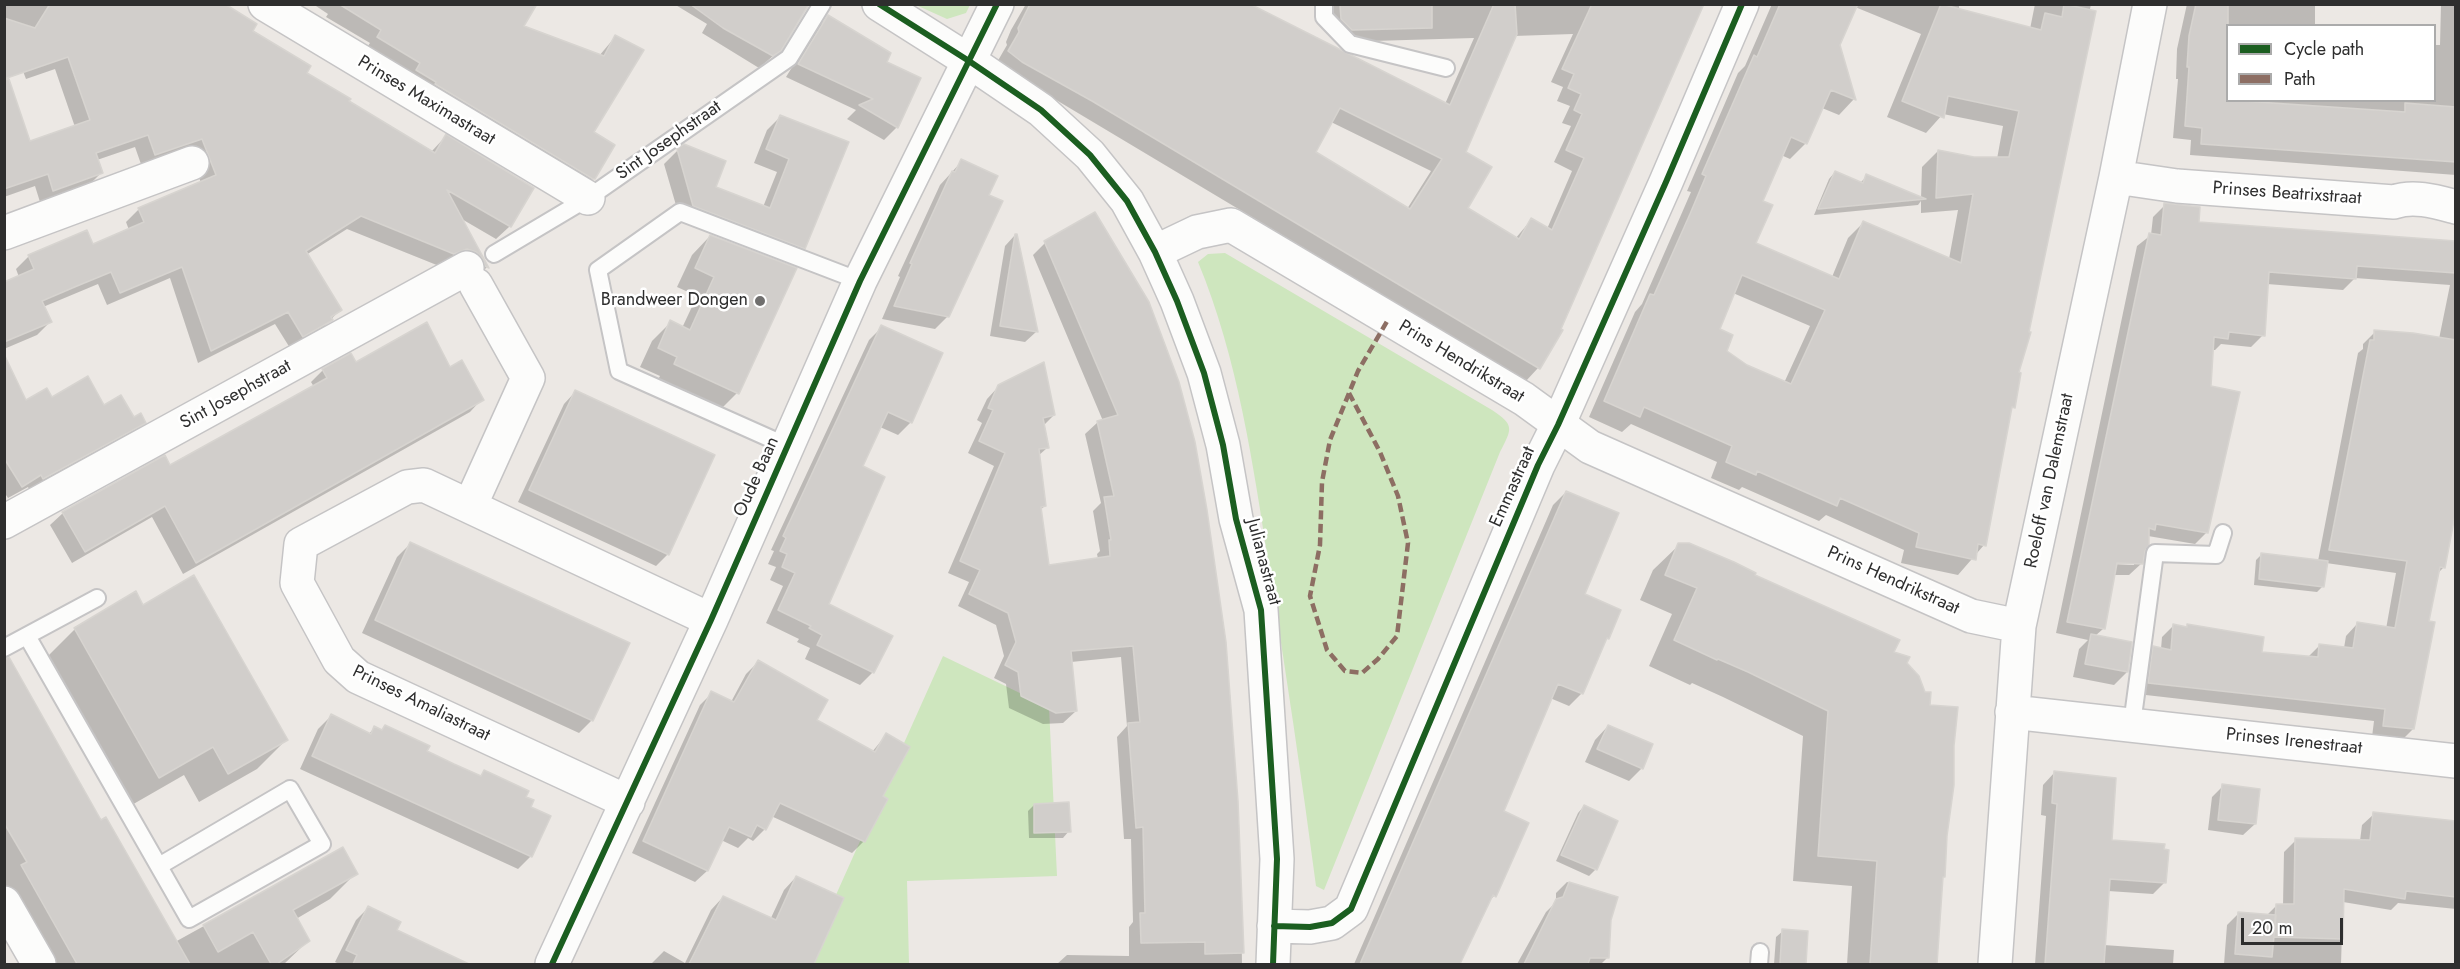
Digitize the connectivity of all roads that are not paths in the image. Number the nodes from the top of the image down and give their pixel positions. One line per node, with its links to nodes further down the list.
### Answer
1 (264, 4): 12 (street, Prinses Maximastraat)
2 (822, 4): 12 (lane, Sint Josephstraat)
3 (879, 4): 8 (street)
4 (997, 4): 8 (street, Oude Baan)
5 (1324, 4): 9 (lane)
6 (1742, 4): 18 (street, Emmastraat)
7 (2150, 4): 11 (street, Roeloff van Dalemstraat)
8 (969, 61): 15 (street); 17 (street, Oude Baan)
9 (1446, 68)
10 (192, 163): 14 (street)
11 (2116, 177): 13 (street, Prinses Beatrixstraat); 25 (street, Roeloff van Dalemstraat)
12 (588, 198): 16 (lane, Sint Josephstraat)
13 (2456, 207)
14 (4, 233)
15 (1155, 252): 18 (street, Prins Hendrikstraat); 34 (street, Julianastraat)
16 (479, 269): 20 (street); 21 (street, Sint Josephstraat)
17 (860, 281): 19 (street, Oude Baan); 19 (lane)
18 (1558, 425): 25 (street, Prins Hendrikstraat); 34 (street, Emmastraat)
19 (787, 446): 24 (street, Oude Baan)
20 (470, 506): 24 (street, Prinses Amaliastraat); 31 (street, Prinses Amaliastraat)
21 (4, 522)
22 (2223, 533): 29 (lane)
23 (97, 598): 26 (lane)
24 (711, 620): 31 (street, Oude Baan)
25 (2019, 626): 28 (street, Roeloff van Dalemstraat)
26 (27, 636): 27 (lane); 32 (lane)
27 (4, 648)
28 (2012, 712): 29 (street, Prinses Irenestraat); 38 (street, Roeloff van Dalemstraat)
29 (2132, 724): 30 (street, Prinses Irenestraat)
30 (2456, 761)
31 (628, 802): 36 (street, Oude Baan)
32 (159, 866): 32 (lane)
33 (4, 903): 35 (street)
34 (1274, 926): 37 (street, Julianastraat)
35 (39, 964)
36 (552, 964)
37 (1273, 964)
38 (1995, 964)

